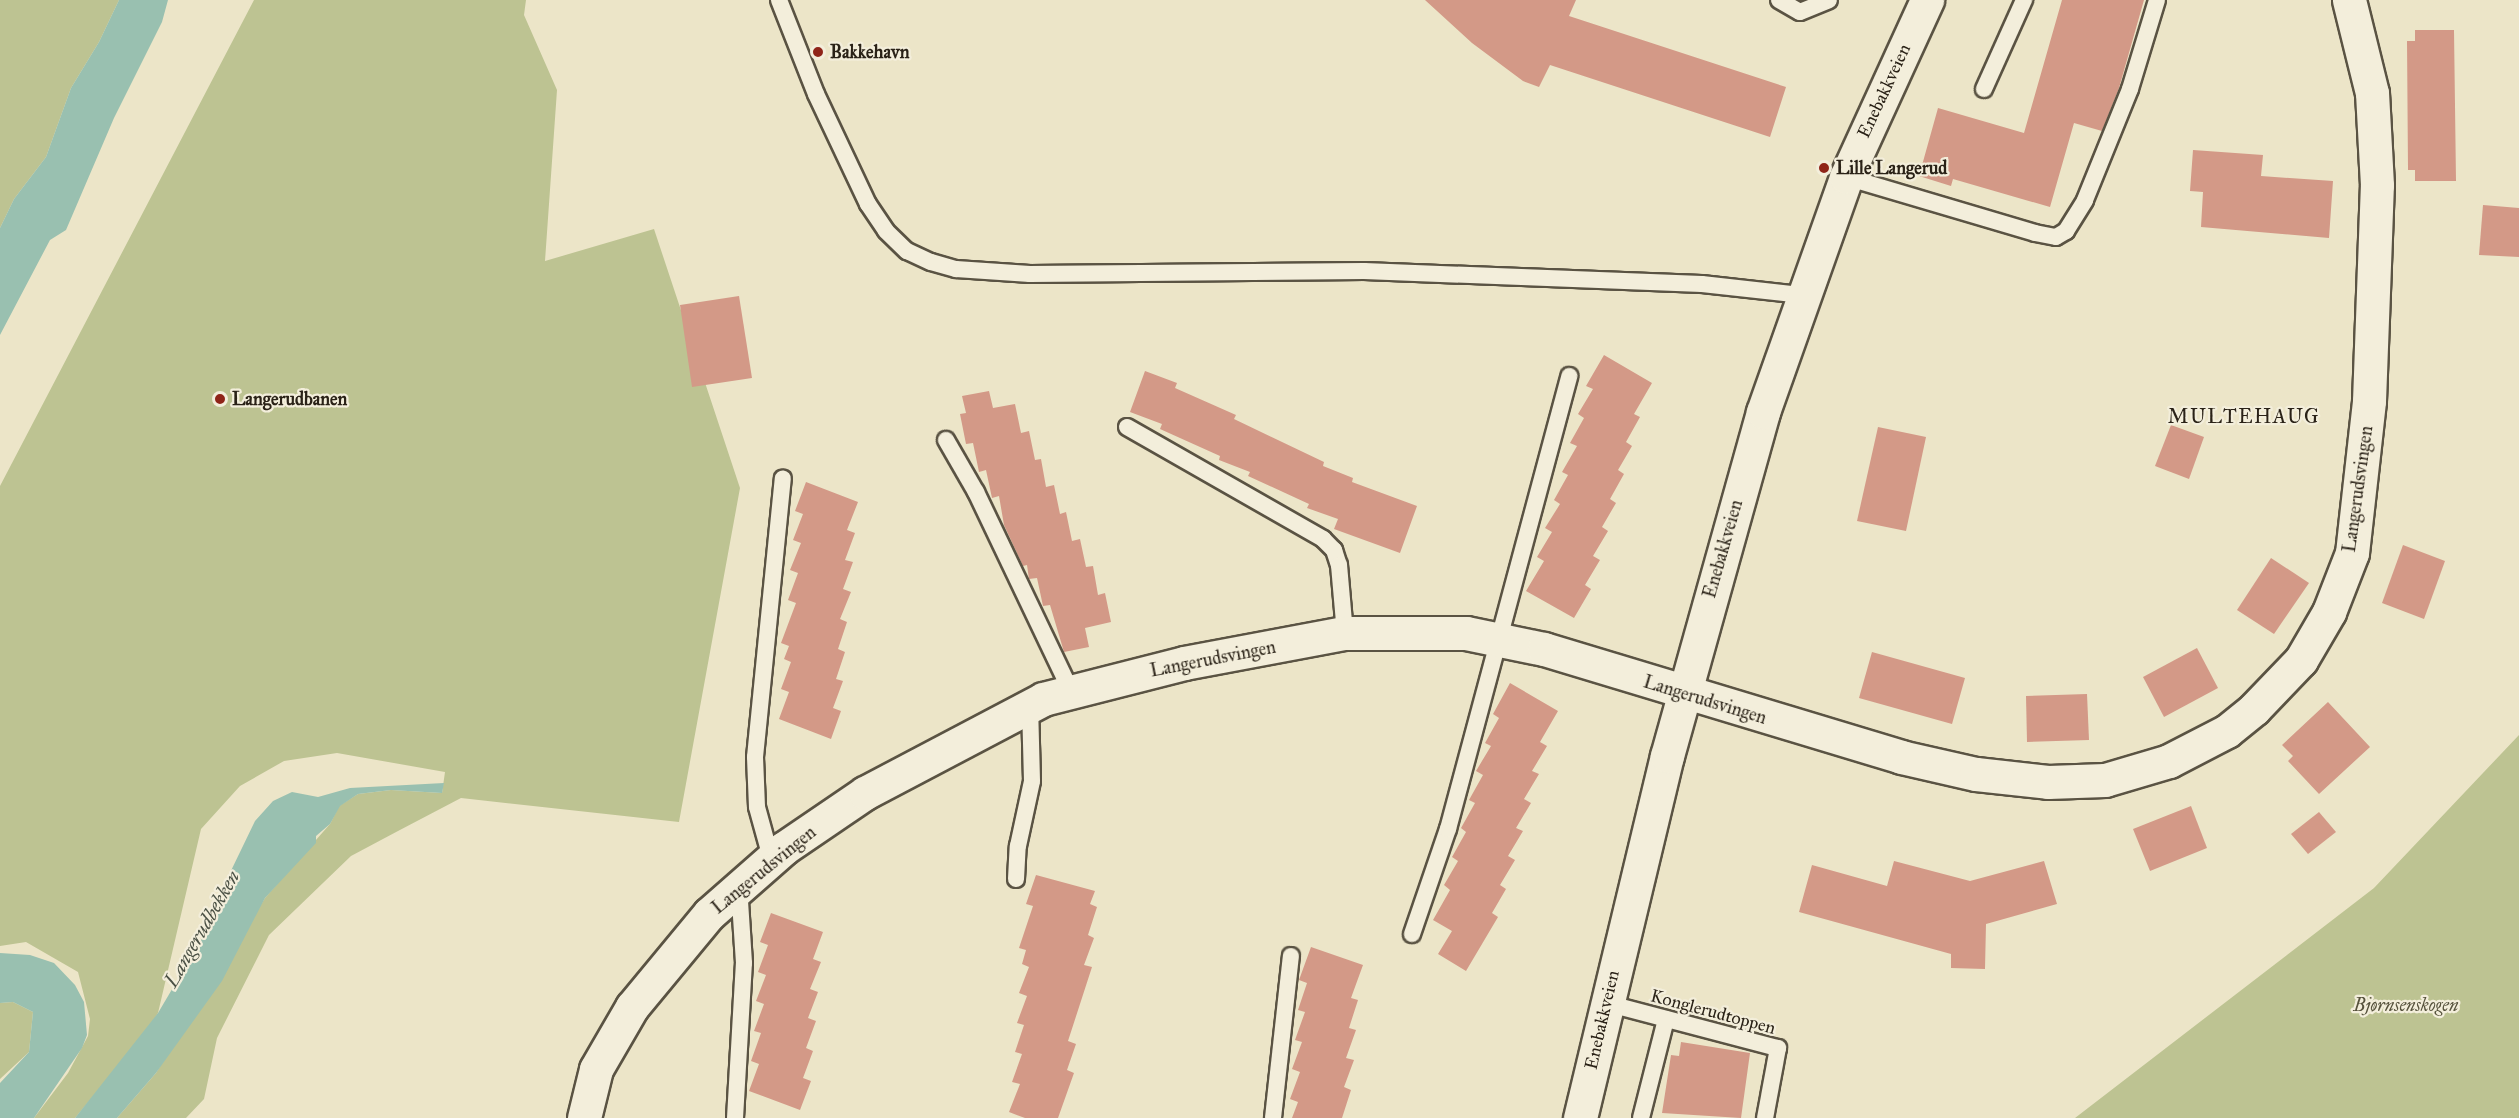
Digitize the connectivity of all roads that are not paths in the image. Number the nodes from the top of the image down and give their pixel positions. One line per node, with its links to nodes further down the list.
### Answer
1 (779, 0): 10 (lane)
2 (1779, 0): 3 (lane)
3 (1829, 0)
4 (1927, 0): 9 (street, Enebakkveien)
5 (2024, 0): 8 (lane)
6 (2157, 0): 9 (lane)
7 (2349, 0): 18 (street, Langerudsvingen)
8 (1984, 89)
9 (1846, 177): 10 (street, Enebakkveien)
10 (1802, 295): 18 (street, Enebakkveien)
11 (1569, 376): 16 (lane)
12 (1127, 428): 15 (lane)
13 (946, 440): 17 (lane)
14 (783, 478): 20 (lane)
15 (1345, 633): 16 (street, Langerudsvingen); 17 (street, Langerudsvingen)
16 (1500, 639): 18 (street, Langerudsvingen); 23 (lane)
17 (1071, 692): 19 (street, Langerudsvingen)
18 (1684, 694): 25 (street, Enebakkveien)
19 (1030, 705): 20 (street, Langerudsvingen); 21 (lane)
20 (771, 858): 22 (street, Langerudsvingen)
21 (1016, 879)
22 (739, 885): 27 (street, Langerudsvingen); 28 (lane)
23 (1412, 934)
24 (1291, 956): 29 (lane)
25 (1606, 1003): 26 (lane, Konglerudtoppen); 30 (street, Enebakkveien)
26 (1666, 1019): 31 (lane); 32 (lane, Konglerudtoppen)
27 (584, 1118)
28 (735, 1118)
29 (1273, 1118)
30 (1580, 1118)
31 (1641, 1118)
32 (1765, 1118)

